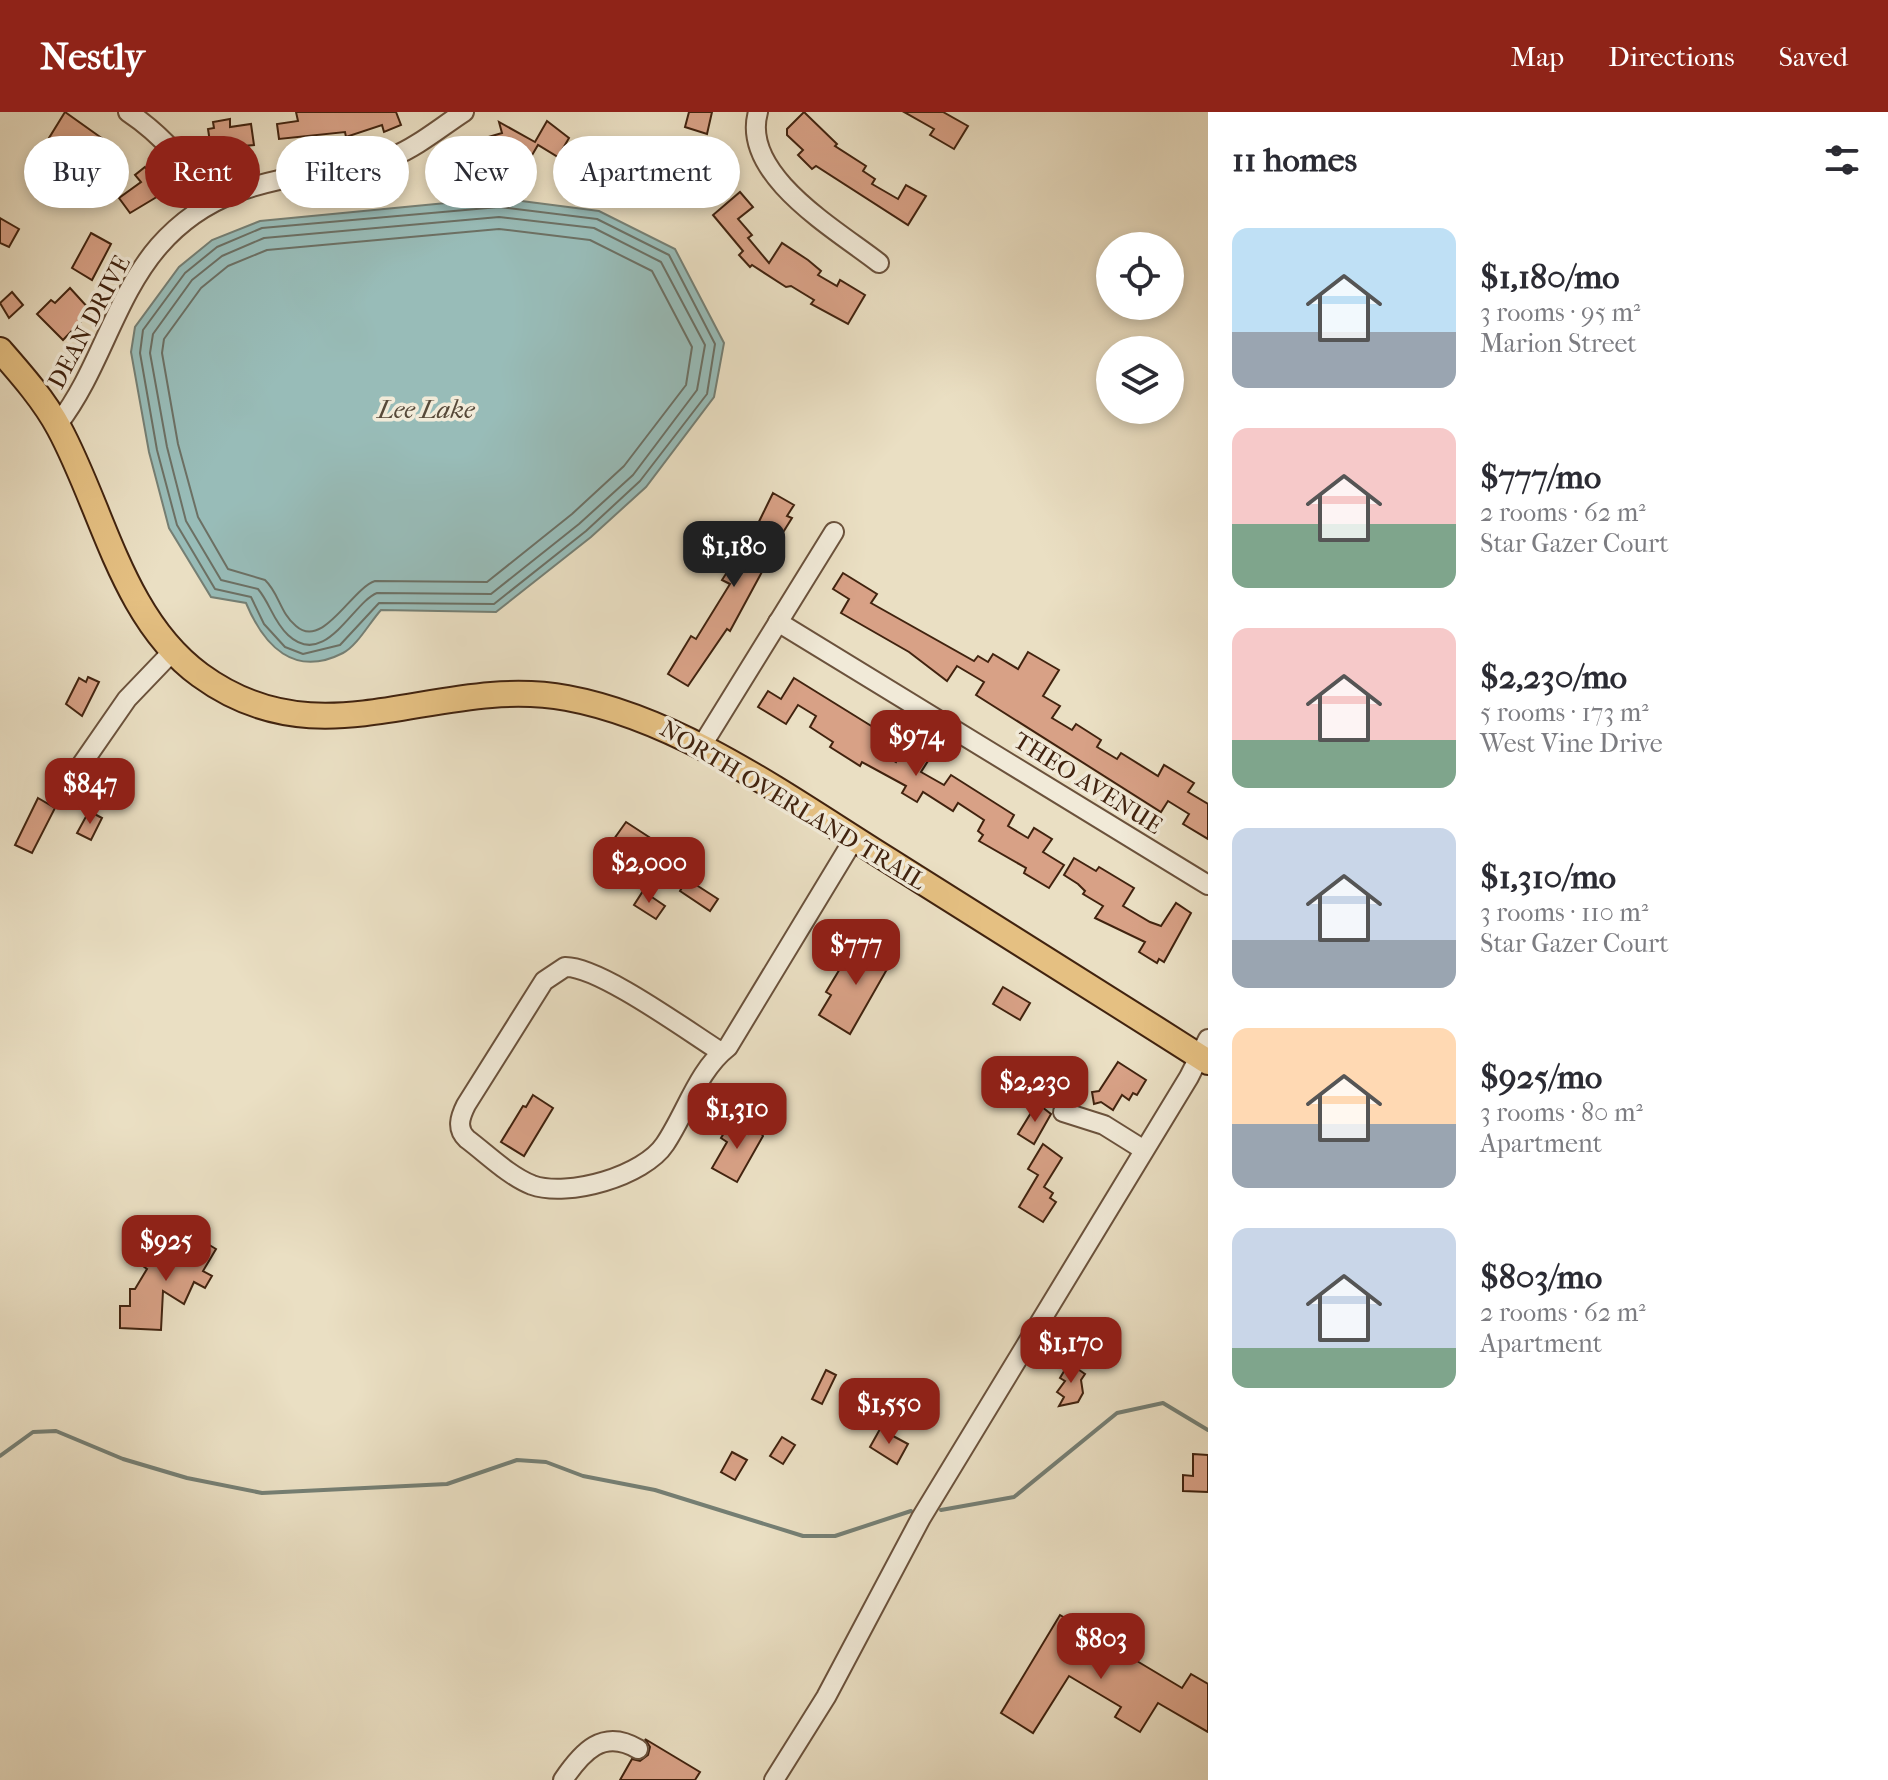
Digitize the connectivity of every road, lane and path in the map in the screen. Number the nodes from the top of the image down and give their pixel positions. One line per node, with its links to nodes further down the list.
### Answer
1 (128, 112): 4 (street)
2 (464, 112): 5 (street, DEAN DRIVE)
3 (758, 112): 7 (street)
4 (161, 136)
5 (260, 182)
6 (205, 208): 9 (street, DEAN DRIVE)
7 (879, 263)
8 (0, 350): 9 (main road, NORTH OVERLAND TRAIL)
9 (58, 424): 12 (main road, NORTH OVERLAND TRAIL)
10 (834, 532): 11 (street)
11 (778, 622): 13 (street); 16 (street, THEO AVENUE)
12 (173, 651): 13 (main road, NORTH OVERLAND TRAIL); 14 (street)
13 (701, 747): 15 (main road, NORTH OVERLAND TRAIL)
14 (66, 787)
15 (854, 839): 17 (street); 18 (main road, NORTH OVERLAND TRAIL)
16 (1208, 885)
17 (721, 1052): 17 (street)
18 (1205, 1052): 20 (street)
19 (1063, 1112): 20 (street)
20 (1144, 1150): 23 (street)
21 (638, 1749): 22 (street)
22 (563, 1780)
23 (774, 1780)

